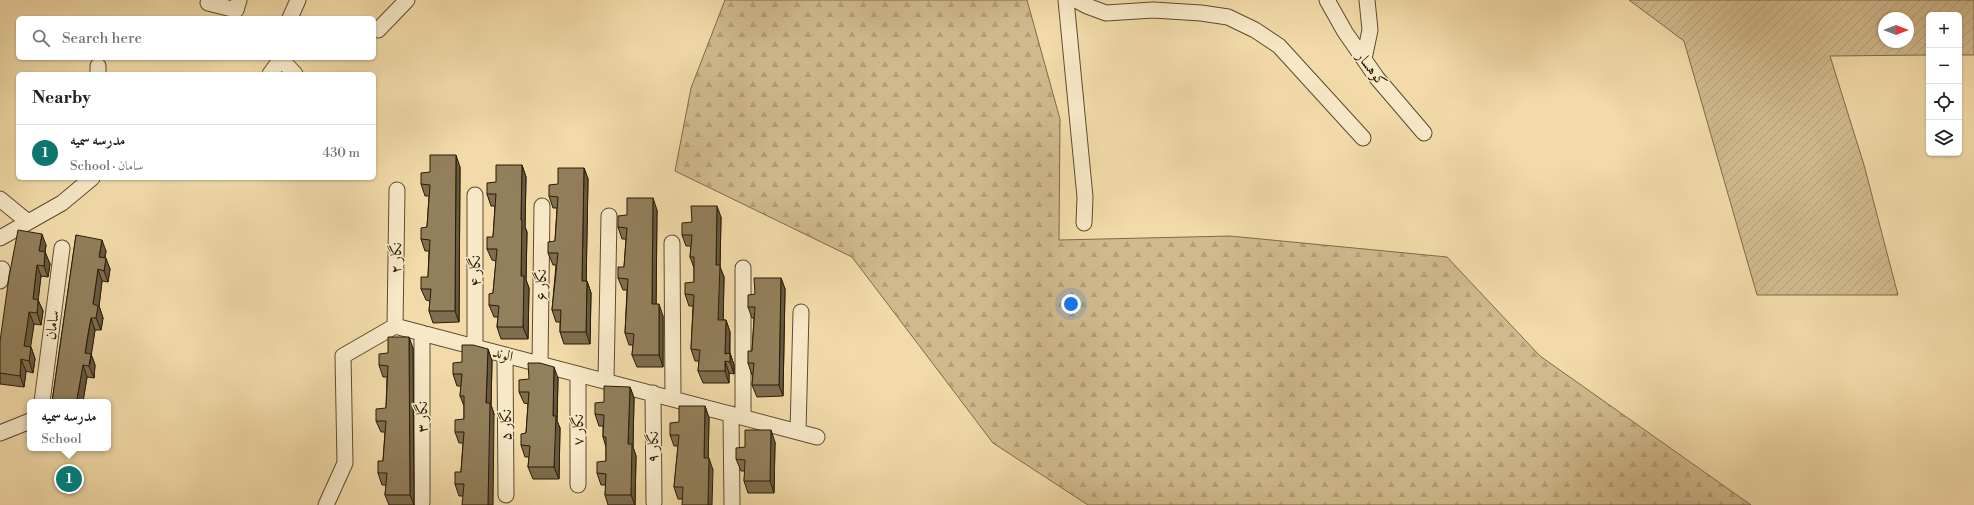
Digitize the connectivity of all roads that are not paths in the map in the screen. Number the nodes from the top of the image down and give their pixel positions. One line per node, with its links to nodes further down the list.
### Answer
1 (239, 0): 8 (street)
2 (298, 0): 9 (street)
3 (407, 0): 10 (street)
4 (1066, 0): 25 (street)
5 (1076, 0): 17 (street)
6 (1327, 0): 11 (street, کوهسار)
7 (1367, 0): 11 (street)
8 (208, 3)
9 (291, 16)
10 (378, 30)
11 (1364, 59): 16 (street, کوهسار)
12 (280, 60): 14 (street)
13 (282, 60): 15 (street)
14 (271, 72)
15 (293, 72)
16 (1424, 133)
17 (1363, 138)
18 (90, 180): 24 (street)
19 (397, 190): 31 (street, نگار ۲)
20 (475, 195): 33 (street, نگار ۴)
21 (0, 199): 24 (street)
22 (542, 206): 35 (street, نگار ۶)
23 (609, 216): 37 (street)
24 (28, 222): 26 (street)
25 (1084, 223)
26 (0, 238)
27 (672, 243): 40 (street)
28 (62, 248): 39 (street, سامان)
29 (743, 268): 41 (street)
30 (801, 312): 43 (street)
31 (395, 326): 32 (street, الوند); 50 (street)
32 (422, 333): 33 (street, الوند); 48 (street, نگار ۳)
33 (475, 347): 34 (street, الوند)
34 (505, 355): 35 (street, الوند); 47 (street, نگار ۵)
35 (540, 364): 36 (street, الوند)
36 (578, 374): 37 (street, الوند); 46 (street, نگار ۷)
37 (606, 381): 38 (street, الوند)
38 (653, 394): 40 (street, الوند); 49 (street, نگار ۹)
39 (42, 399)
40 (673, 399): 41 (street, الوند)
41 (737, 415): 43 (street, الوند); 51 (street)
42 (27, 422): 44 (street)
43 (798, 432): 45 (street, الوند)
44 (0, 433)
45 (817, 436)
46 (578, 485)
47 (506, 495)
48 (422, 502)
49 (654, 502)
50 (326, 505)
51 (732, 505)

